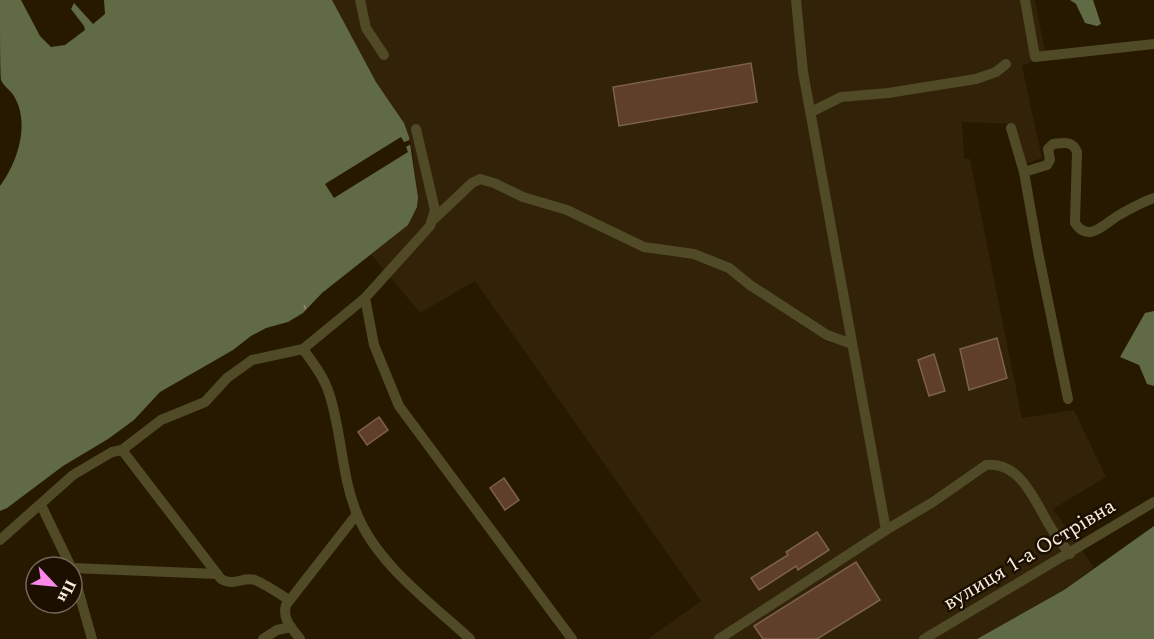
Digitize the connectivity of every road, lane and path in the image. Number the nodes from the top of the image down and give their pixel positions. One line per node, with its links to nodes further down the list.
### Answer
1 (360, 0): 5 (street)
2 (796, 0): 7 (street)
3 (1025, 0): 4 (street)
4 (1154, 44)
5 (384, 55)
6 (1006, 64): 7 (street)
7 (810, 112): 16 (street)
8 (1011, 128): 10 (street)
9 (416, 129): 12 (street)
10 (1024, 172): 11 (street); 18 (street)
11 (1154, 198)
12 (434, 219): 13 (street); 16 (street)
13 (365, 298): 17 (street); 36 (street)
14 (304, 305): 15 (path)
15 (306, 310)
16 (852, 344): 23 (street)
17 (303, 350): 19 (street); 22 (street)
18 (1068, 399)
19 (122, 450): 21 (street); 28 (street)
20 (1154, 502): 25 (street, вулиця 1-а Острівна)
21 (40, 505): 24 (street); 26 (street)
22 (357, 514): 29 (street); 35 (street)
23 (886, 530): 25 (street); 37 (street)
24 (0, 540)
25 (1070, 554): 38 (street, вулиця 1-а Острівна)
26 (65, 555)
27 (84, 568): 28 (street)
28 (217, 574): 29 (street)
29 (290, 600): 31 (street)
30 (84, 611): 32 (street)
31 (291, 627): 33 (street); 34 (street)
32 (92, 639)
33 (263, 639)
34 (300, 639)
35 (470, 639)
36 (572, 639)
37 (719, 639)
38 (924, 639)

